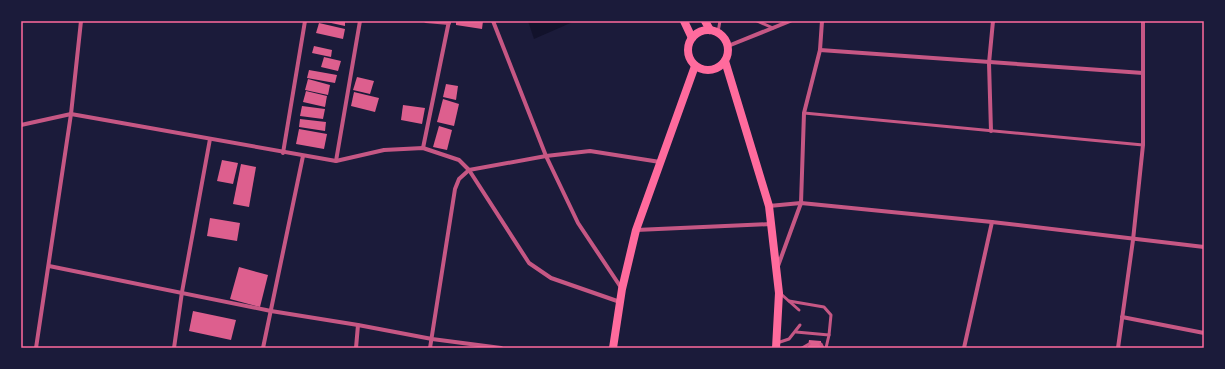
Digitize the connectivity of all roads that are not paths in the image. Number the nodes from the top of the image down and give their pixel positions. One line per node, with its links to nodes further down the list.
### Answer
1 (81, 21): 26 (street)
2 (305, 21): 32 (street)
3 (360, 21): 35 (street)
4 (426, 21): 14 (street)
5 (493, 21): 34 (street)
6 (684, 21): 18 (main road)
7 (705, 21): 16 (main road)
8 (720, 21): 17 (lane)
9 (757, 21): 15 (lane)
10 (790, 21): 15 (street)
11 (822, 21): 20 (street)
12 (993, 21): 22 (street)
13 (1143, 21): 24 (street)
14 (449, 22): 31 (street)
15 (773, 28): 19 (street)
16 (710, 30): 17 (main road); 18 (main road)
17 (718, 32): 19 (main road)
18 (692, 38): 23 (main road)
19 (728, 46): 21 (main road)
20 (820, 50): 22 (street); 25 (street)
21 (726, 61): 23 (main road); 39 (main road)
22 (989, 63): 24 (street); 28 (street)
23 (695, 66): 36 (main road)
24 (1142, 73): 30 (street)
25 (804, 113): 28 (lane); 38 (street)
26 (71, 114): 27 (street); 29 (street); 45 (street)
27 (21, 125)
28 (991, 131): 30 (lane)
29 (210, 139): 32 (street); 48 (street)
30 (1143, 145): 43 (street)
31 (423, 148): 35 (street); 37 (street)
32 (283, 153): 33 (street)
33 (303, 156): 35 (street); 53 (street)
34 (546, 156): 36 (street); 37 (street); 47 (street)
35 (336, 161)
36 (660, 162): 42 (main road)
37 (469, 170): 51 (street); 60 (street)
38 (801, 203): 39 (street); 40 (street); 46 (street)
39 (769, 206): 41 (main road)
40 (992, 222): 43 (street); 73 (street)
41 (772, 224): 42 (street); 46 (main road)
42 (636, 230): 47 (main road)
43 (1133, 240): 44 (street); 54 (street)
44 (1204, 247)
45 (49, 266): 48 (street); 64 (street)
46 (776, 271): 49 (main road)
47 (622, 289): 51 (main road)
48 (182, 292): 53 (street); 65 (street)
49 (779, 293): 50 (lane); 63 (main road)
50 (789, 301): 52 (lane); 59 (lane)
51 (620, 302): 70 (main road)
52 (799, 310)
53 (271, 311): 55 (street); 66 (street)
54 (1122, 317): 58 (street); 74 (street)
55 (358, 325): 60 (street); 67 (street)
56 (800, 325): 57 (lane)
57 (796, 332): 59 (lane); 63 (lane)
58 (1204, 333)
59 (829, 334): 72 (lane)
60 (432, 339): 68 (street); 69 (street)
61 (809, 344): 71 (lane)
62 (821, 344): 72 (lane)
63 (777, 345)
64 (36, 348)
65 (174, 348)
66 (263, 348)
67 (356, 348)
68 (430, 348)
69 (501, 348)
70 (613, 348)
71 (802, 348)
72 (825, 348)
73 (964, 348)
74 (1118, 348)

